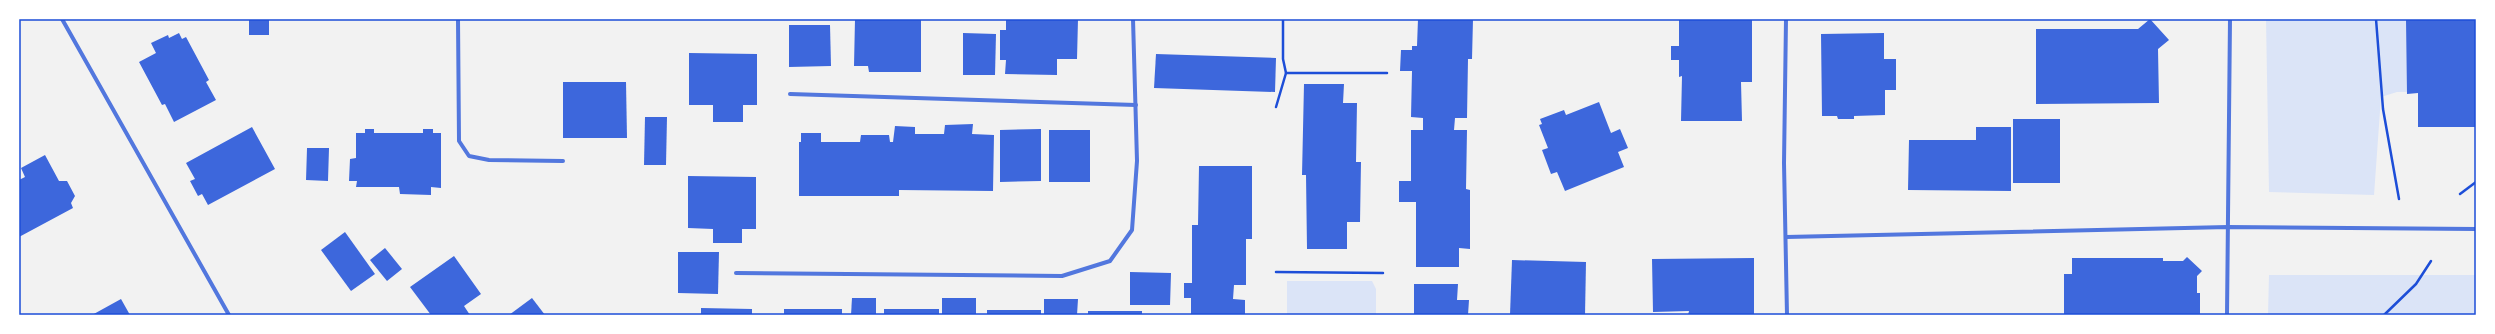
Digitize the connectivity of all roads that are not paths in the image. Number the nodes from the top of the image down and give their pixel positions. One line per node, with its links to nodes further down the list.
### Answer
1 (62, 19): 13 (street)
2 (458, 19): 8 (street)
3 (1133, 19): 7 (street)
4 (1786, 19): 11 (street)
5 (2230, 19): 9 (street)
6 (790, 94): 7 (street)
7 (1136, 105): 12 (street)
8 (564, 161)
9 (2228, 227): 10 (street); 11 (street); 15 (street)
10 (2476, 228)
11 (1786, 237): 14 (street)
12 (736, 273)
13 (229, 315)
14 (1787, 315)
15 (2227, 315)

